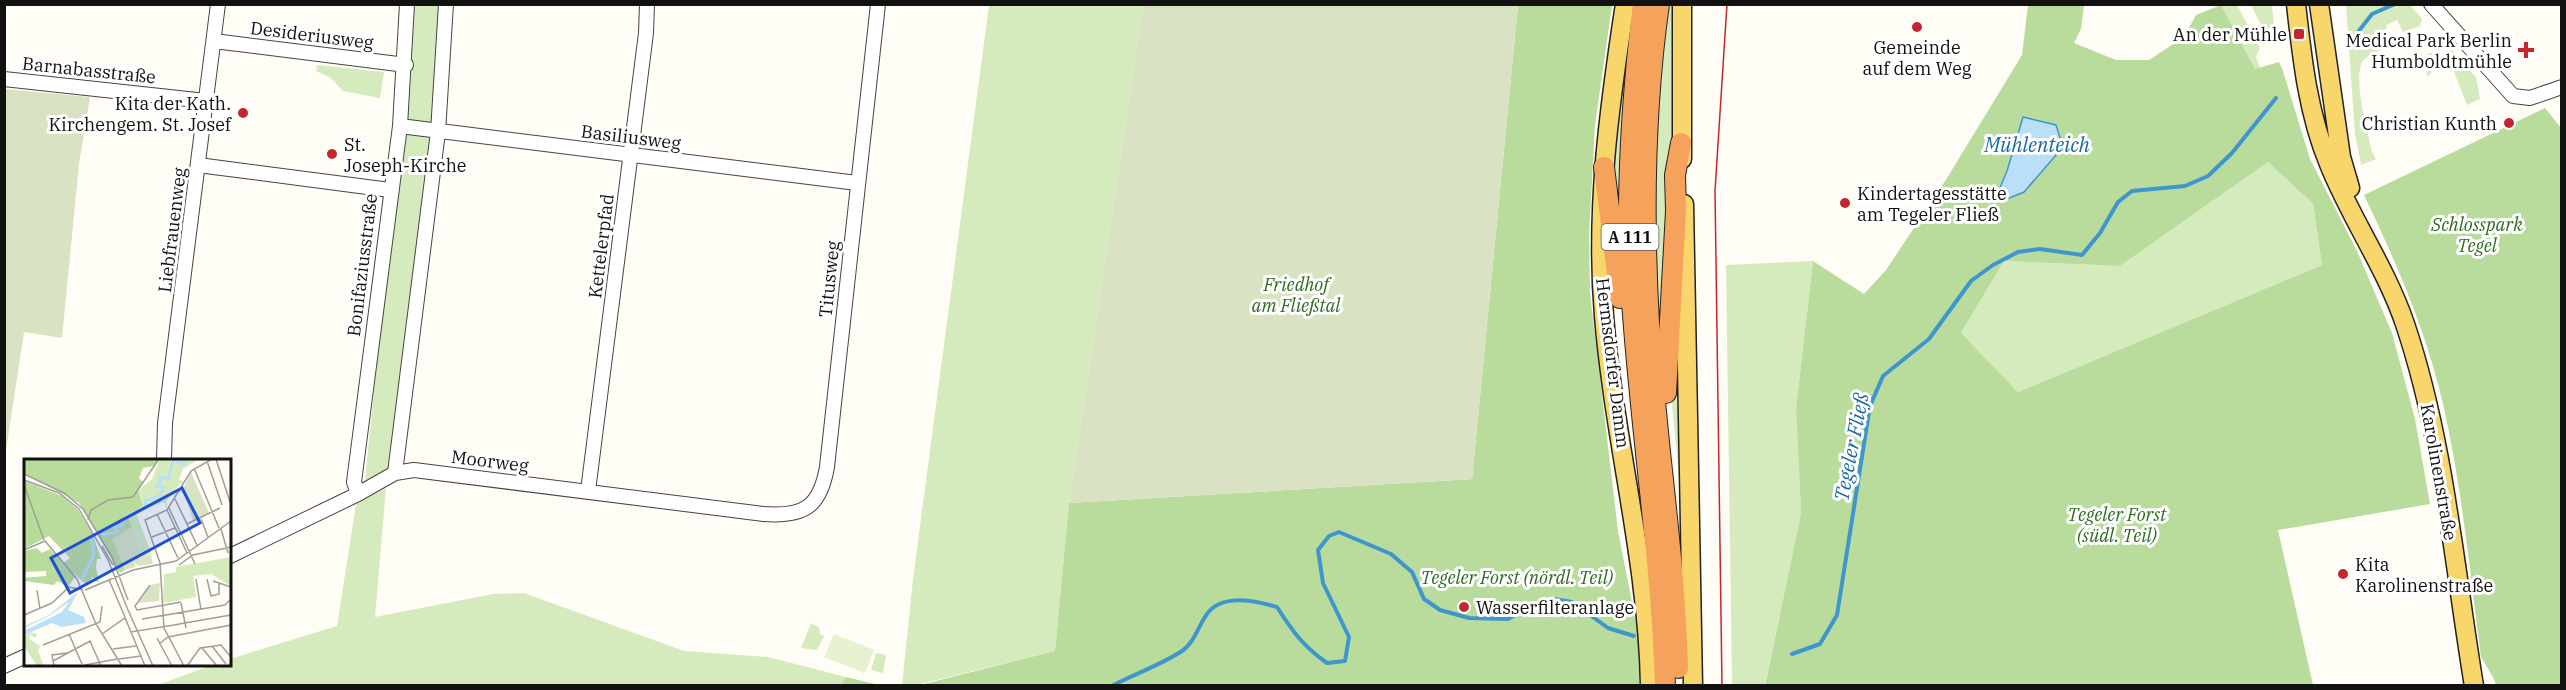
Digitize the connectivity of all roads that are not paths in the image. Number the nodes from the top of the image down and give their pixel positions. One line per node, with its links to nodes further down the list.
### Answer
1 (218, 4): 13 (street, Liebfrauenweg)
2 (407, 4): 14 (street, Bonifaziusstraße)
3 (446, 4): 19 (street)
4 (647, 4): 21 (street, Kettelerpfad)
5 (878, 4): 24 (street, Titusweg)
6 (1625, 4): 23 (main road, Hermsdorfer Damm)
7 (1643, 4): 28 (highway, A 111)
8 (1659, 4): 34 (highway, A 111)
9 (1682, 4): 20 (main road)
10 (2296, 4): 26 (main road, Karolinenstraße)
11 (2319, 4): 26 (main road, Karolinenstraße)
12 (2431, 4): 16 (street)
13 (214, 41): 14 (street, Desideriusweg); 17 (street, Liebfrauenweg)
14 (406, 65): 18 (street, Bonifaziusstraße)
15 (4, 79): 17 (street, Barnabasstraße)
16 (2562, 87)
17 (206, 101): 22 (street, Liebfrauenweg)
18 (400, 126): 19 (street, Basiliusweg); 25 (street, Bonifaziusstraße)
19 (438, 132): 21 (street, Basiliusweg); 29 (street)
20 (1681, 143): 34 (highway); 40 (main road)
21 (630, 155): 24 (street, Basiliusweg); 30 (street, Kettelerpfad)
22 (198, 165): 25 (street); 27 (street, Liebfrauenweg)
23 (1604, 167): 28 (highway); 37 (main road, Hermsdorfer Damm)
24 (857, 183): 32 (street, Titusweg)
25 (390, 190): 31 (street, Bonifaziusstraße)
26 (2380, 265): 41 (main road, Karolinenstraße)
27 (164, 459)
28 (1648, 469): 38 (highway, A 111)
29 (395, 473): 30 (street, Moorweg); 31 (street, Moorweg)
30 (588, 491): 32 (street, Moorweg)
31 (358, 494): 33 (street, Moorweg)
32 (764, 514)
33 (231, 556)
34 (1675, 594): 39 (highway, A 111)
35 (24, 657): 36 (street)
36 (4, 666)
37 (1650, 686)
38 (1665, 686)
39 (1678, 686)
40 (1693, 686)
41 (2474, 686)

